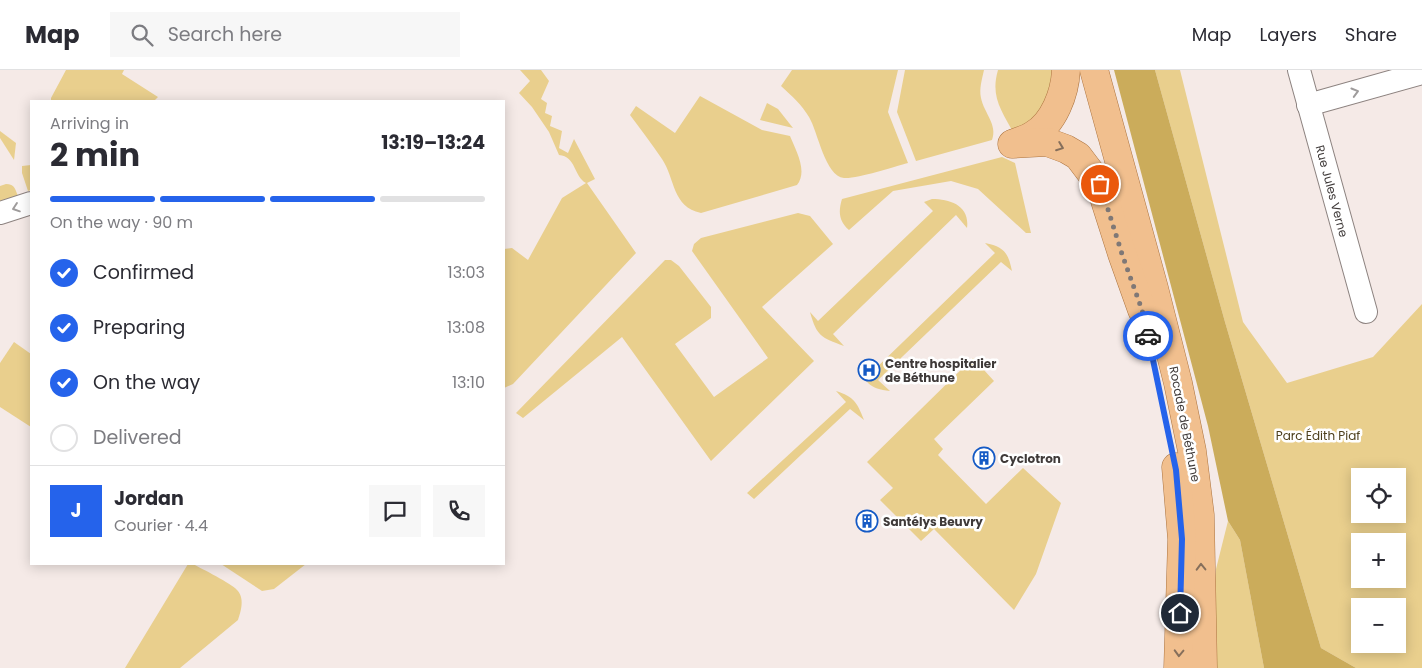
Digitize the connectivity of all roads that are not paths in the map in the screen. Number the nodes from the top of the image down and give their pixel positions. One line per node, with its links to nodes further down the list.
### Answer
1 (1066, 70): 9 (main road, one-way to 9)
2 (1082, 70): 9 (main road, Rocade de Béthune)
3 (1094, 70): 12 (main road, Rocade de Béthune, one-way to 3)
4 (1299, 70): 6 (street, Rue Jules Verne)
5 (1422, 73): 6 (street, one-way to 5)
6 (1308, 105): 10 (street, Rue Jules Verne)
7 (30, 202): 8 (street, one-way to 8)
8 (0, 213)
9 (1142, 310): 11 (main road, Rocade de Béthune, one-way to 11)
10 (1366, 312)
11 (1178, 668)
12 (1203, 668)

